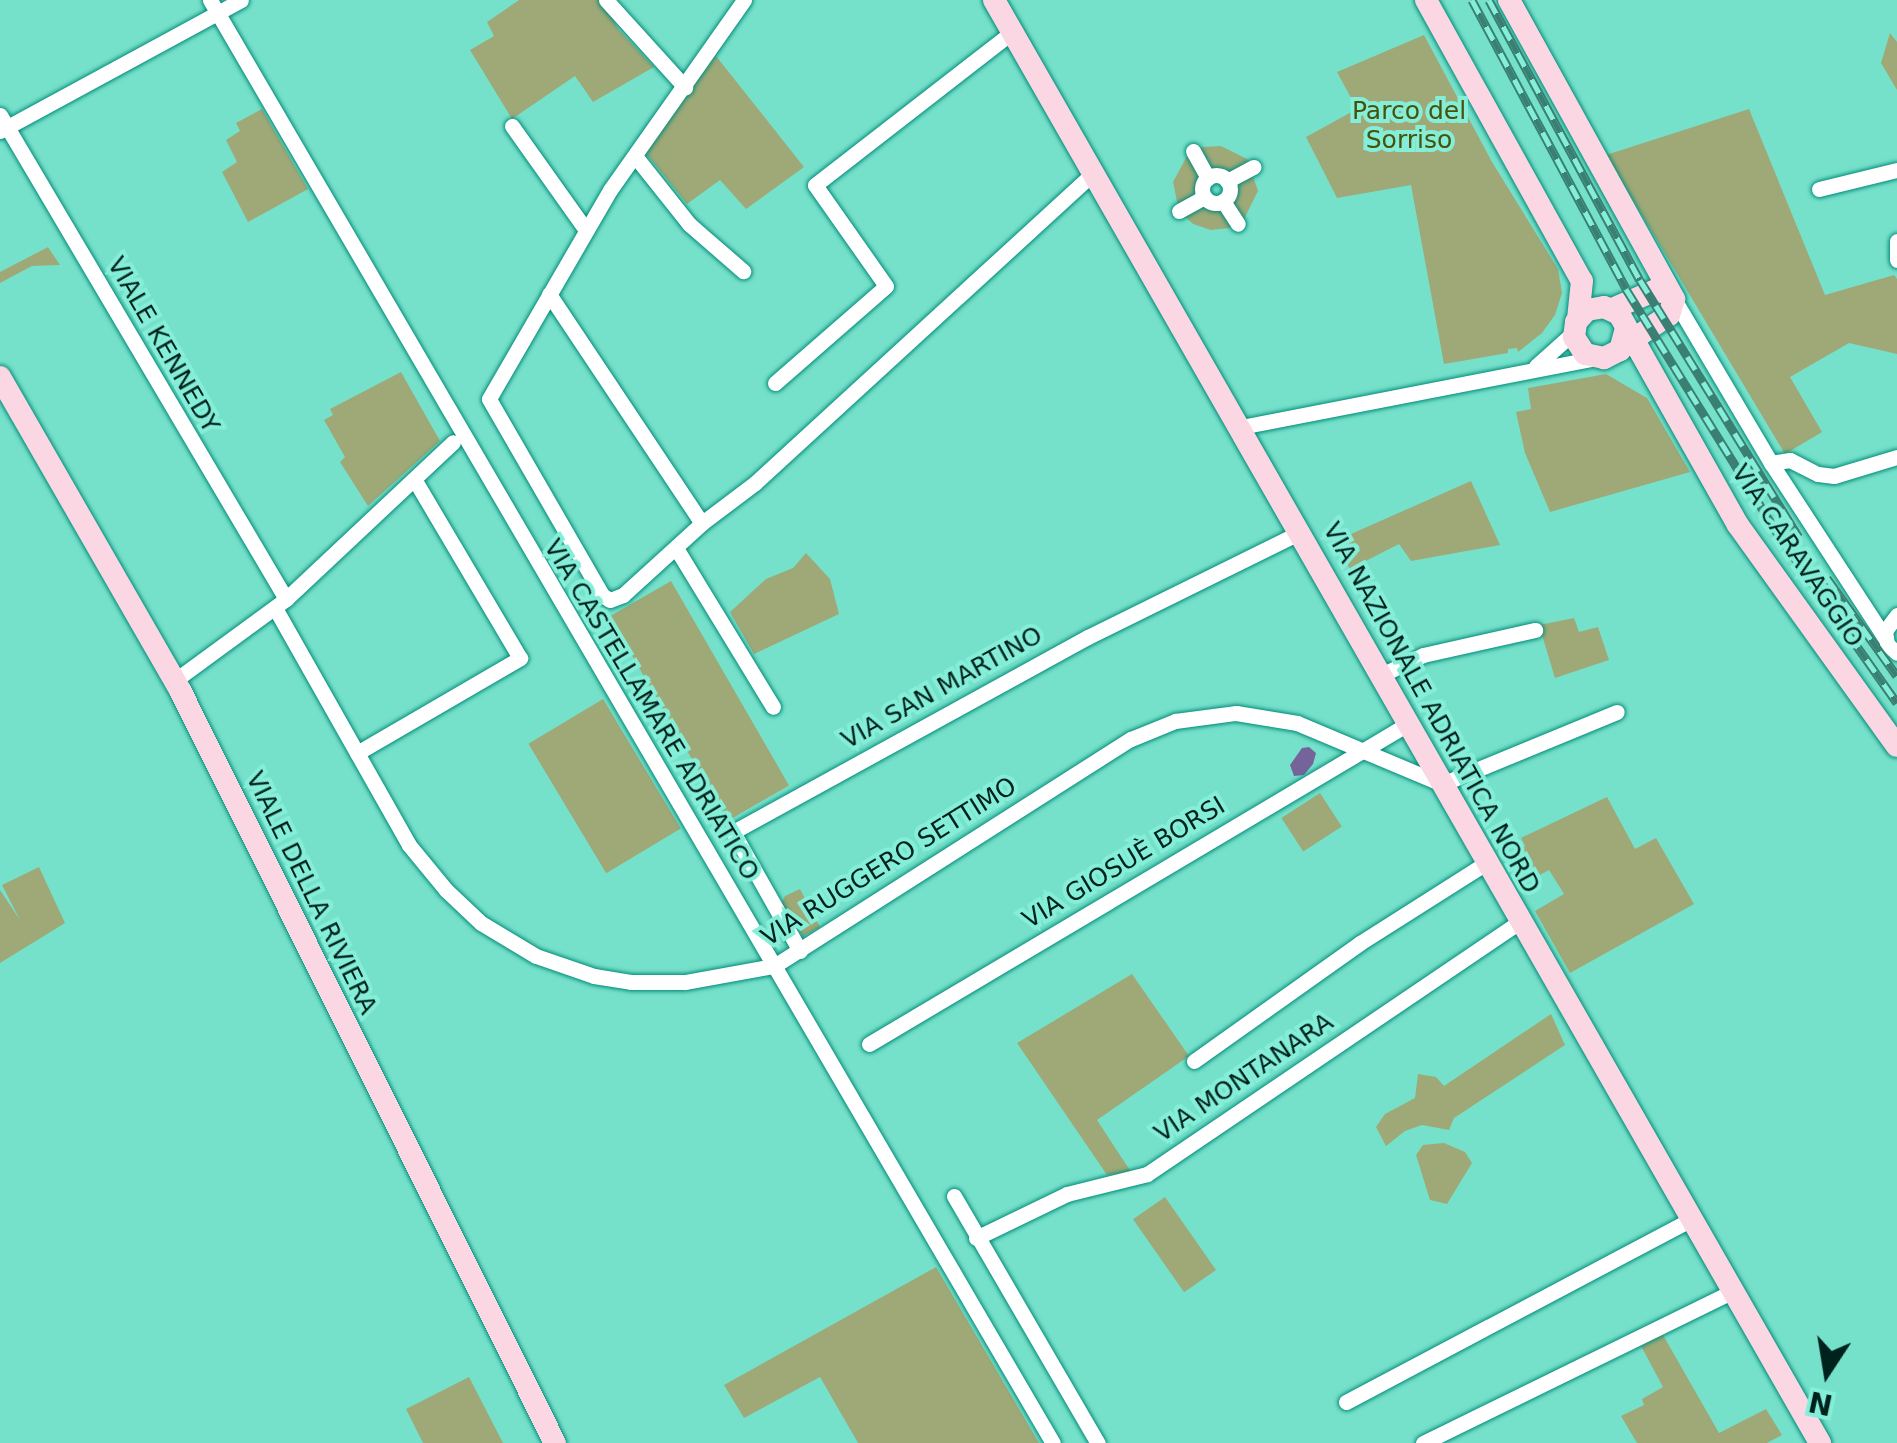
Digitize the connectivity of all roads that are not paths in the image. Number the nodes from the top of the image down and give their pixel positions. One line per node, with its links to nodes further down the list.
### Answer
1 (240, 0): 7 (street)
2 (606, 0): 9 (street)
3 (744, 0): 9 (street)
4 (994, 0): 8 (street, VIA NAZIONALE ADRIATICA NORD)
5 (1426, 0): 30 (street)
6 (1509, 0): 29 (street, VIA CARAVAGGIO)
7 (213, 6): 10 (street); 62 (street, VIA CASTELLAMARE ADRIATICO)
8 (1012, 32): 16 (street, VIA NAZIONALE ADRIATICA NORD); 34 (street)
9 (685, 87): 13 (street)
10 (2, 124): 45 (street, VIALE KENNEDY)
11 (512, 126): 24 (street)
12 (1193, 152): 17 (street)
13 (635, 156): 24 (street); 27 (street)
14 (1252, 167): 18 (street)
15 (1897, 170): 19 (street)
16 (1092, 174): 36 (street, VIA NAZIONALE ADRIATICA NORD); 41 (street)
17 (1208, 178): 18 (street); 20 (street)
18 (1228, 181): 21 (street)
19 (1820, 189)
20 (1204, 196): 21 (street); 22 (street)
21 (1223, 201): 23 (street)
22 (1179, 211)
23 (1238, 224)
24 (586, 230): 28 (street)
25 (1897, 241): 26 (street)
26 (1897, 260)
27 (743, 271)
28 (549, 294): 41 (street); 43 (street)
29 (1674, 306): 31 (street); 39 (street, VIA CARAVAGGIO)
30 (1576, 326): 31 (street); 31 (street); 32 (street)
31 (1617, 335): 32 (street); 35 (street, VIA CARAVAGGIO); 35 (street, VIA CARAVAGGIO)
32 (1528, 370): 36 (street)
33 (0, 377): 51 (street, VIALE DELLA RIVIERA)
34 (775, 383)
35 (1660, 390): 55 (street, VIA CARAVAGGIO)
36 (1241, 426): 42 (street, VIA NAZIONALE ADRIATICA NORD)
37 (453, 442): 40 (street)
38 (1897, 457): 39 (street, VIA CARAVAGGIO)
39 (1771, 463): 44 (street, VIA CARAVAGGIO)
40 (414, 479): 45 (street); 57 (street)
41 (702, 523): 43 (street)
42 (1300, 532): 50 (street, VIA NAZIONALE ADRIATICA NORD); 61 (street, VIA SAN MARTINO)
43 (676, 548): 52 (street)
44 (1858, 594): 46 (street, VIA CARAVAGGIO); 48 (street, VIA CARAVAGGIO)
45 (280, 603): 51 (street); 57 (street, VIA RUGGERO SETTIMO)
46 (1897, 614): 48 (street)
47 (1535, 630): 50 (street)
48 (1885, 638): 49 (street, VIA CARAVAGGIO)
49 (1897, 653)
50 (1379, 676): 54 (street, VIA NAZIONALE ADRIATICA NORD)
51 (174, 681): 70 (street, VIALE DELLA RIVIERA)
52 (773, 707)
53 (1617, 712): 58 (street)
54 (1406, 725): 56 (street, VIA GIOSUÈ BORSI); 58 (street, VIA NAZIONALE ADRIATICA NORD)
55 (1897, 746)
56 (1364, 748): 58 (street, VIA RUGGERO SETTIMO); 61 (street, VIA RUGGERO SETTIMO); 63 (street, VIA GIOSUÈ BORSI)
57 (357, 754): 62 (street, VIA RUGGERO SETTIMO)
58 (1442, 784): 59 (street, VIA NAZIONALE ADRIATICA NORD)
59 (1486, 863): 60 (street, VIA NAZIONALE ADRIATICA NORD); 64 (street)
60 (1520, 921): 66 (street, VIA NAZIONALE ADRIATICA NORD); 67 (street, VIA MONTANARA)
61 (800, 951): 62 (street, VIA RUGGERO SETTIMO)
62 (774, 966): 71 (street, VIA CASTELLAMARE ADRIATICO)
63 (869, 1044)
64 (1194, 1062)
65 (954, 1196): 67 (street)
66 (1691, 1219): 68 (street, VIA NAZIONALE ADRIATICA NORD); 69 (street)
67 (976, 1238): 72 (street)
68 (1732, 1291): 73 (street); 74 (street, VIA NAZIONALE ADRIATICA NORD)
69 (1346, 1402)
70 (555, 1443)
71 (1053, 1443)
72 (1098, 1443)
73 (1423, 1443)
74 (1820, 1443)

